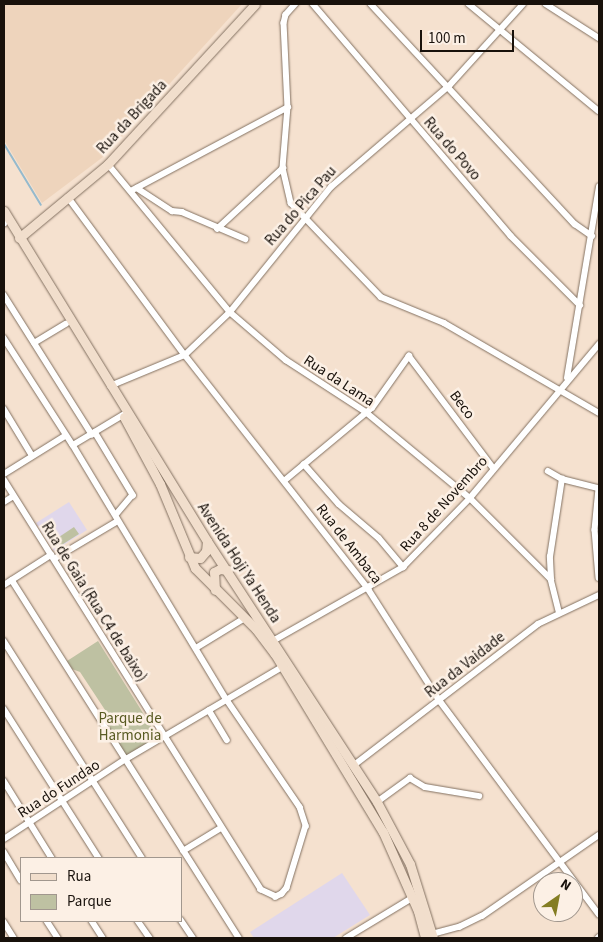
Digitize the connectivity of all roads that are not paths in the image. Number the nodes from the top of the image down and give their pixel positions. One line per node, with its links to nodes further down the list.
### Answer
1 (255, 4): 14 (main road, Rua da Brigada)
2 (296, 4): 11 (street)
3 (313, 4): 13 (street, Rua do Povo)
4 (371, 4): 10 (street)
5 (469, 4): 8 (street)
6 (522, 4): 8 (street, Rua do Pica Pau)
7 (546, 4): 9 (street)
8 (500, 29): 10 (street, Rua do Pica Pau); 12 (street)
9 (599, 38)
10 (449, 86): 13 (street, Rua do Pica Pau); 23 (street)
11 (288, 106): 15 (street); 17 (street)
12 (599, 110)
13 (410, 121): 20 (street, Rua do Pica Pau); 27 (street, Rua do Povo)
14 (108, 164): 17 (street, Rua da Lama); 18 (main road, Rua da Brigada)
15 (282, 168): 20 (street); 22 (street)
16 (599, 187): 23 (street)
17 (134, 189): 22 (street); 28 (street, Rua da Lama)
18 (68, 197): 24 (main road, Rua da Brigada); 33 (street, Rua de Ambaca)
19 (4, 211): 24 (main road, Avenida Hoji Ya Henda)
20 (304, 218): 28 (street, Rua do Pica Pau); 36 (street)
21 (4, 223): 29 (main road, Avenida Hoji Ya Henda)
22 (217, 229): 25 (street)
23 (592, 236): 27 (street)
24 (19, 238): 35 (main road, Avenida Hoji Ya Henda)
25 (245, 239)
26 (4, 295): 31 (street)
27 (580, 305): 34 (street)
28 (230, 312): 33 (street, Rua do Pica Pau); 38 (street, Rua da Lama)
29 (66, 324): 31 (street); 40 (main road, Avenida Hoji Ya Henda)
30 (4, 338): 42 (street)
31 (34, 343): 41 (street)
32 (599, 344): 34 (street, Rua 8 de Novembro)
33 (186, 354): 35 (street, Rua do Pica Pau); 51 (street, Rua de Ambaca)
34 (567, 380): 36 (street, Rua 8 de Novembro)
35 (110, 386): 57 (main road, Avenida Hoji Ya Henda)
36 (559, 390): 39 (street); 46 (street, Rua 8 de Novembro)
37 (4, 410): 44 (street)
38 (366, 412): 45 (street); 46 (street, Beco); 54 (street, Rua da Lama)
39 (599, 413)
40 (123, 415): 41 (street); 59 (main road, Avenida Hoji Ya Henda)
41 (93, 433): 43 (street); 56 (street)
42 (65, 436): 43 (street); 44 (street)
43 (73, 445): 56 (street)
44 (32, 455): 48 (street)
45 (304, 464): 51 (street); 60 (street)
46 (494, 468): 54 (street, Rua 8 de Novembro)
47 (548, 471): 49 (street)
48 (4, 474)
49 (562, 479): 52 (street); 63 (street)
50 (4, 481): 53 (street, Rua de Gaia (Rua C4 de baixo))
51 (284, 481): 67 (street, Rua de Ambaca)
52 (599, 489): 62 (street)
53 (12, 496): 55 (street); 58 (street, Rua de Gaia (Rua C4 de baixo))
54 (470, 498): 60 (street, Rua 8 de Novembro); 63 (street, Rua da Lama)
55 (4, 502)
56 (117, 518): 58 (street); 73 (street)
57 (207, 541): 59 (main road); 61 (main road, Avenida Hoji Ya Henda)
58 (52, 557): 64 (street); 79 (street, Rua de Gaia (Rua C4 de baixo))
59 (189, 557): 66 (main road, Avenida Hoji Ya Henda)
60 (403, 567): 67 (street, Rua 8 de Novembro)
61 (228, 570): 66 (main road); 72 (main road, Avenida Hoji Ya Henda)
62 (599, 578)
63 (551, 579): 69 (street)
64 (12, 580): 65 (street); 81 (street)
65 (4, 585)
66 (215, 590): 70 (main road, Avenida Hoji Ya Henda)
67 (369, 590): 72 (street, Rua 8 de Novembro); 76 (street, Rua de Ambaca)
68 (599, 595): 69 (street, Rua da Vaidade)
69 (559, 611): 76 (street, Rua da Vaidade)
70 (245, 618): 73 (street); 74 (main road, Avenida Hoji Ya Henda)
71 (4, 641): 84 (street)
72 (273, 641): 82 (main road, Avenida Hoji Ya Henda)
73 (196, 648): 75 (street)
74 (282, 667): 75 (street, Rua do Fundao); 99 (main road, Avenida Hoji Ya Henda)
75 (227, 700): 78 (street, Rua do Fundao); 89 (street, Rua de Gaia (Rua C4 de baixo))
76 (440, 700): 82 (street, Rua da Vaidade); 97 (street, Rua de Ambaca)
77 (4, 709): 86 (street)
78 (209, 710): 79 (street, Rua do Fundao); 80 (street)
79 (164, 736): 81 (street, Rua do Fundao); 89 (street, Rua de Gaia (Rua C4 de baixo))
80 (227, 740)
81 (126, 759): 84 (street, Rua do Fundao); 92 (street)
82 (352, 766): 87 (main road, Avenida Hoji Ya Henda)
83 (4, 781): 88 (street)
84 (93, 781): 86 (street, Rua do Fundao); 96 (street)
85 (479, 796): 87 (street)
86 (63, 801): 88 (street, Rua do Fundao); 95 (street)
87 (377, 802): 106 (main road, Avenida Hoji Ya Henda)
88 (30, 823): 91 (street, Rua do Fundao); 94 (street)
89 (221, 828): 92 (street)
90 (597, 836): 97 (street)
91 (4, 840)
92 (183, 851): 112 (street)
93 (4, 852): 98 (street)
94 (51, 857)
95 (98, 857)
96 (141, 857)
97 (560, 862): 100 (street, Rua de Ambaca); 106 (street)
98 (20, 878)
99 (412, 898): 106 (main road, Avenida Hoji Ya Henda); 113 (street)
100 (599, 914)
101 (4, 922): 107 (street)
102 (48, 922): 108 (street)
103 (93, 922): 109 (street)
104 (139, 922): 110 (street)
105 (182, 922): 111 (street)
106 (430, 937)
107 (14, 938)
108 (58, 938)
109 (103, 938)
110 (150, 938)
111 (193, 938)
112 (239, 938)
113 (346, 938)

